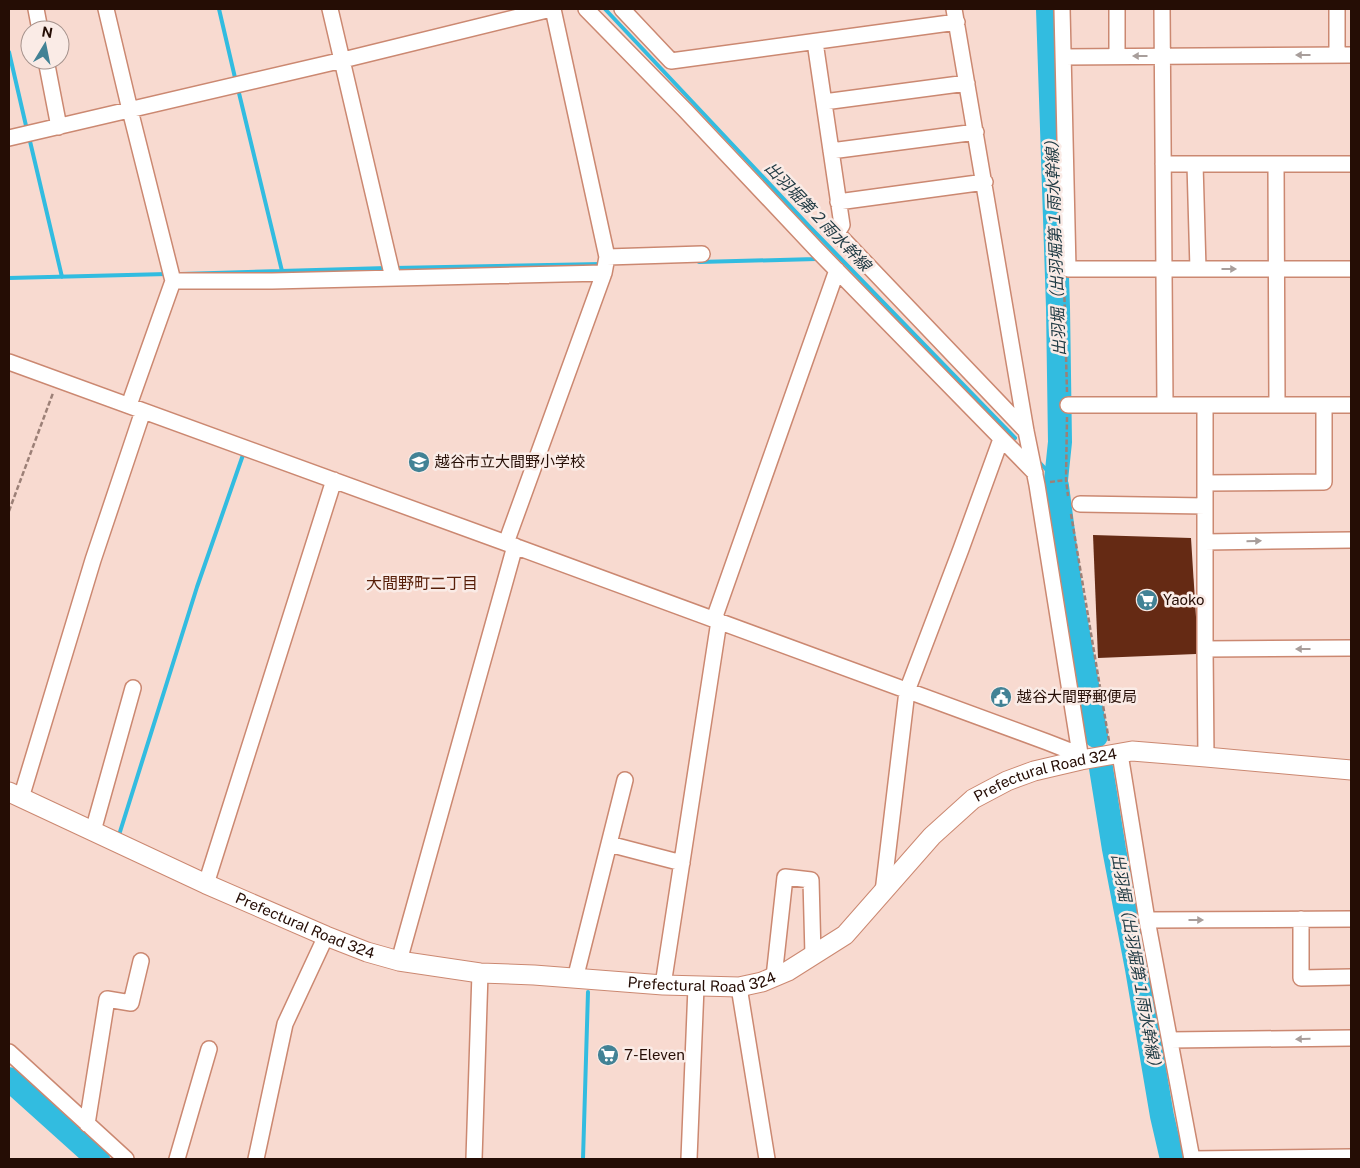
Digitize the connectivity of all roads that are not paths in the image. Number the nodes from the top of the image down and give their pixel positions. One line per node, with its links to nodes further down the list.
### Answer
1 (106, 9): 20 (street)
2 (330, 9): 16 (street)
3 (552, 9): 16 (street); 32 (street)
4 (586, 9): 37 (street)
5 (622, 9): 11 (street)
6 (1062, 9): 15 (street)
7 (1117, 9): 13 (street)
8 (1162, 9): 14 (street)
9 (1337, 9): 12 (street)
10 (955, 16): 11 (street); 18 (street)
11 (815, 42): 19 (street)
12 (1344, 55): 14 (street, one-way to 14)
13 (1117, 56): 14 (street, one-way to 13); 15 (street)
14 (1162, 56): 25 (street)
15 (1063, 57): 33 (street)
16 (343, 60): 20 (street); 39 (street)
17 (48, 70): 21 (street)
18 (967, 83): 19 (street); 22 (street)
19 (824, 102): 24 (street)
20 (130, 110): 21 (street); 40 (street)
21 (59, 126): 23 (street)
22 (976, 132): 24 (street); 29 (street)
23 (9, 138)
24 (831, 151): 30 (street)
25 (1163, 164): 26 (street); 33 (street)
26 (1195, 164): 27 (street); 34 (street)
27 (1276, 164): 28 (street); 35 (street)
28 (1351, 164)
29 (985, 182): 30 (street); 49 (street)
30 (838, 202): 49 (street)
31 (702, 254): 32 (street)
32 (607, 257): 38 (street)
33 (1163, 269): 34 (street); 43 (street)
34 (1198, 269): 35 (street, one-way to 35)
35 (1276, 269): 36 (street); 45 (street)
36 (1351, 269)
37 (837, 270): 50 (street); 59 (street)
38 (604, 273): 39 (street); 58 (street)
39 (393, 278): 40 (street)
40 (173, 281): 48 (street)
41 (9, 362): 48 (street)
42 (1068, 404): 43 (street)
43 (1165, 405): 44 (street)
44 (1205, 405): 45 (street); 53 (street)
45 (1277, 405): 46 (street)
46 (1324, 405): 47 (street); 53 (street)
47 (1351, 405)
48 (136, 408): 52 (street); 69 (street)
49 (1026, 431): 51 (street)
50 (1001, 439): 51 (street); 63 (street)
51 (1034, 473): 66 (street)
52 (334, 480): 58 (street); 73 (street)
53 (1206, 483): 55 (street)
54 (1073, 504): 55 (street)
55 (1206, 506): 57 (street)
56 (1351, 540): 57 (street, one-way to 56)
57 (1205, 542): 61 (street)
58 (511, 544): 59 (street); 81 (street)
59 (716, 620): 63 (street); 72 (street)
60 (1351, 648): 61 (street, one-way to 61)
61 (1205, 649): 65 (street)
62 (133, 688): 70 (street)
63 (907, 691): 66 (street); 74 (street)
64 (1115, 755): 65 (main road, Prefectural Road 324); 66 (main road, Prefectural Road 324); 77 (street)
65 (1206, 756): 67 (main road, Prefectural Road 324)
66 (1079, 760): 74 (main road, Prefectural Road 324)
67 (1351, 770)
68 (625, 780): 71 (street)
69 (15, 795): 70 (main road, Prefectural Road 324)
70 (93, 831): 73 (main road, Prefectural Road 324)
71 (609, 844): 72 (street); 85 (street)
72 (682, 863): 86 (street)
73 (206, 884): 78 (main road, Prefectural Road 324)
74 (883, 892): 79 (main road, Prefectural Road 324)
75 (1301, 919): 76 (street); 77 (street, one-way to 75); 84 (street)
76 (1351, 919)
77 (1147, 920): 90 (street)
78 (326, 936): 81 (main road, Prefectural Road 324); 97 (street)
79 (813, 955): 83 (main road, Prefectural Road 324); 83 (street)
80 (141, 961): 93 (street)
81 (399, 961): 82 (main road, Prefectural Road 324)
82 (480, 973): 85 (main road, Prefectural Road 324); 98 (street)
83 (774, 977): 88 (main road, Prefectural Road 324)
84 (1351, 977)
85 (575, 979): 86 (main road, Prefectural Road 324)
86 (663, 985): 87 (main road, Prefectural Road 324)
87 (696, 987): 88 (main road, Prefectural Road 324); 99 (street)
88 (739, 988): 100 (street)
89 (1351, 1038): 90 (street, one-way to 90)
90 (1170, 1040): 101 (street)
91 (209, 1049): 96 (street)
92 (9, 1052): 93 (street)
93 (87, 1124): 95 (street)
94 (1351, 1157): 101 (street)
95 (126, 1159)
96 (177, 1159)
97 (256, 1159)
98 (474, 1159)
99 (689, 1159)
100 (767, 1159)
101 (1192, 1159)

